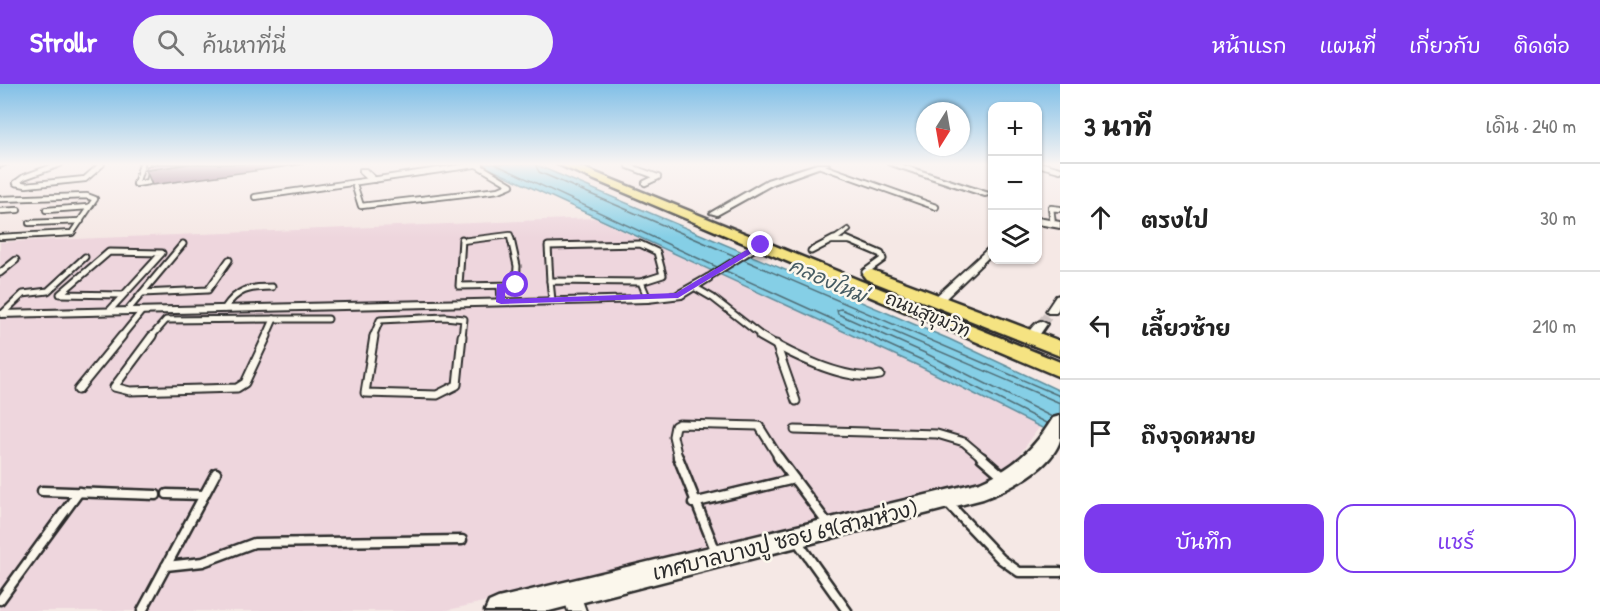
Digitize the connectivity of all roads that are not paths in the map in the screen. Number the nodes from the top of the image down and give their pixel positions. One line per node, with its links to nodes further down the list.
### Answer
1 (313, 189): 10 (lane)
2 (356, 189): 3 (lane)
3 (502, 189)
4 (619, 189): 27 (highway, ถนนสุขุมวิท)
5 (658, 189): 18 (highway, ถนนสุขุมวิท)
6 (759, 189): 18 (street)
7 (886, 189): 13 (lane)
8 (971, 189): 9 (street)
9 (988, 194)
10 (255, 197)
11 (0, 199): 12 (lane)
12 (88, 207): 16 (lane); 19 (lane)
13 (936, 207)
14 (1060, 209): 22 (lane)
15 (18, 210): 17 (lane)
16 (46, 210)
17 (0, 212)
18 (714, 213): 28 (highway, ถนนสุขุมวิท)
19 (81, 221): 21 (lane); 24 (lane)
20 (1042, 222): 22 (street)
21 (29, 223)
22 (1057, 225)
23 (848, 230): 25 (lane)
24 (0, 237)
25 (835, 238): 28 (lane); 34 (lane)
26 (183, 244): 41 (lane)
27 (755, 248): 35 (lane); 62 (highway, ถนนสุขุมวิท)
28 (811, 251): 34 (highway, ถนนสุขุมวิท)
29 (988, 252): 46 (street)
30 (85, 257): 55 (lane)
31 (16, 260): 33 (lane)
32 (229, 260): 41 (lane)
33 (0, 273)
34 (865, 273): 46 (highway, ถนนสุขุมวิท)
35 (707, 278): 39 (street)
36 (550, 281): 37 (lane); 37 (lane); 45 (lane)
37 (641, 282): 43 (lane)
38 (500, 286): 38 (lane); 47 (lane)
39 (694, 286): 43 (street); 60 (lane)
40 (272, 287): 50 (lane)
41 (142, 293): 52 (lane)
42 (123, 295): 42 (lane); 51 (lane)
43 (648, 298): 45 (street)
44 (1060, 298): 54 (street)
45 (552, 300): 47 (street)
46 (937, 301): 61 (highway, ถนนสุขุมวิท)
47 (501, 302): 48 (street)
48 (448, 303): 49 (street); 56 (lane)
49 (319, 306): 50 (street); 58 (lane)
50 (224, 309): 53 (street)
51 (109, 311): 52 (street); 55 (street)
52 (127, 311): 53 (street)
53 (142, 311): 64 (lane)
54 (1052, 311)
55 (1, 314)
56 (445, 317): 56 (lane)
57 (275, 318): 57 (lane); 58 (lane)
58 (315, 319): 59 (lane)
59 (327, 319)
60 (776, 344): 63 (lane); 65 (lane)
61 (1060, 349)
62 (1060, 370)
63 (880, 375)
64 (78, 390)
65 (796, 401)
66 (795, 430): 70 (lane)
67 (1056, 430): 70 (street, เทศบาลบางปู ซอย 69(สามห่วง))
68 (216, 473): 75 (lane)
69 (794, 479): 77 (lane); 77 (lane); 78 (lane)
70 (1008, 480): 76 (street, เทศบาลบางปู ซอย 69(สามห่วง))
71 (42, 491): 72 (lane)
72 (79, 492): 74 (lane); 84 (lane)
73 (167, 494): 75 (lane)
74 (156, 495)
75 (204, 495): 82 (lane)
76 (945, 499): 78 (street, เทศบาลบางปู ซอย 69(สามห่วง)); 83 (lane)
77 (693, 503): 81 (lane)
78 (831, 528): 79 (street, เทศบาลบางปู ซอย 69(สามห่วง))
79 (795, 538): 81 (street, เทศบาลบางปู ซอย 69(สามห่วง)); 88 (lane)
80 (462, 540): 82 (lane)
81 (718, 558): 85 (street, เทศบาลบางปู ซอย 69(สามห่วง))
82 (166, 566): 86 (lane)
83 (1060, 572)
84 (0, 600)
85 (574, 601): 87 (street, เทศบาลบางปู ซอย 69(สามห่วง))
86 (142, 611)
87 (498, 611)
88 (847, 611)

